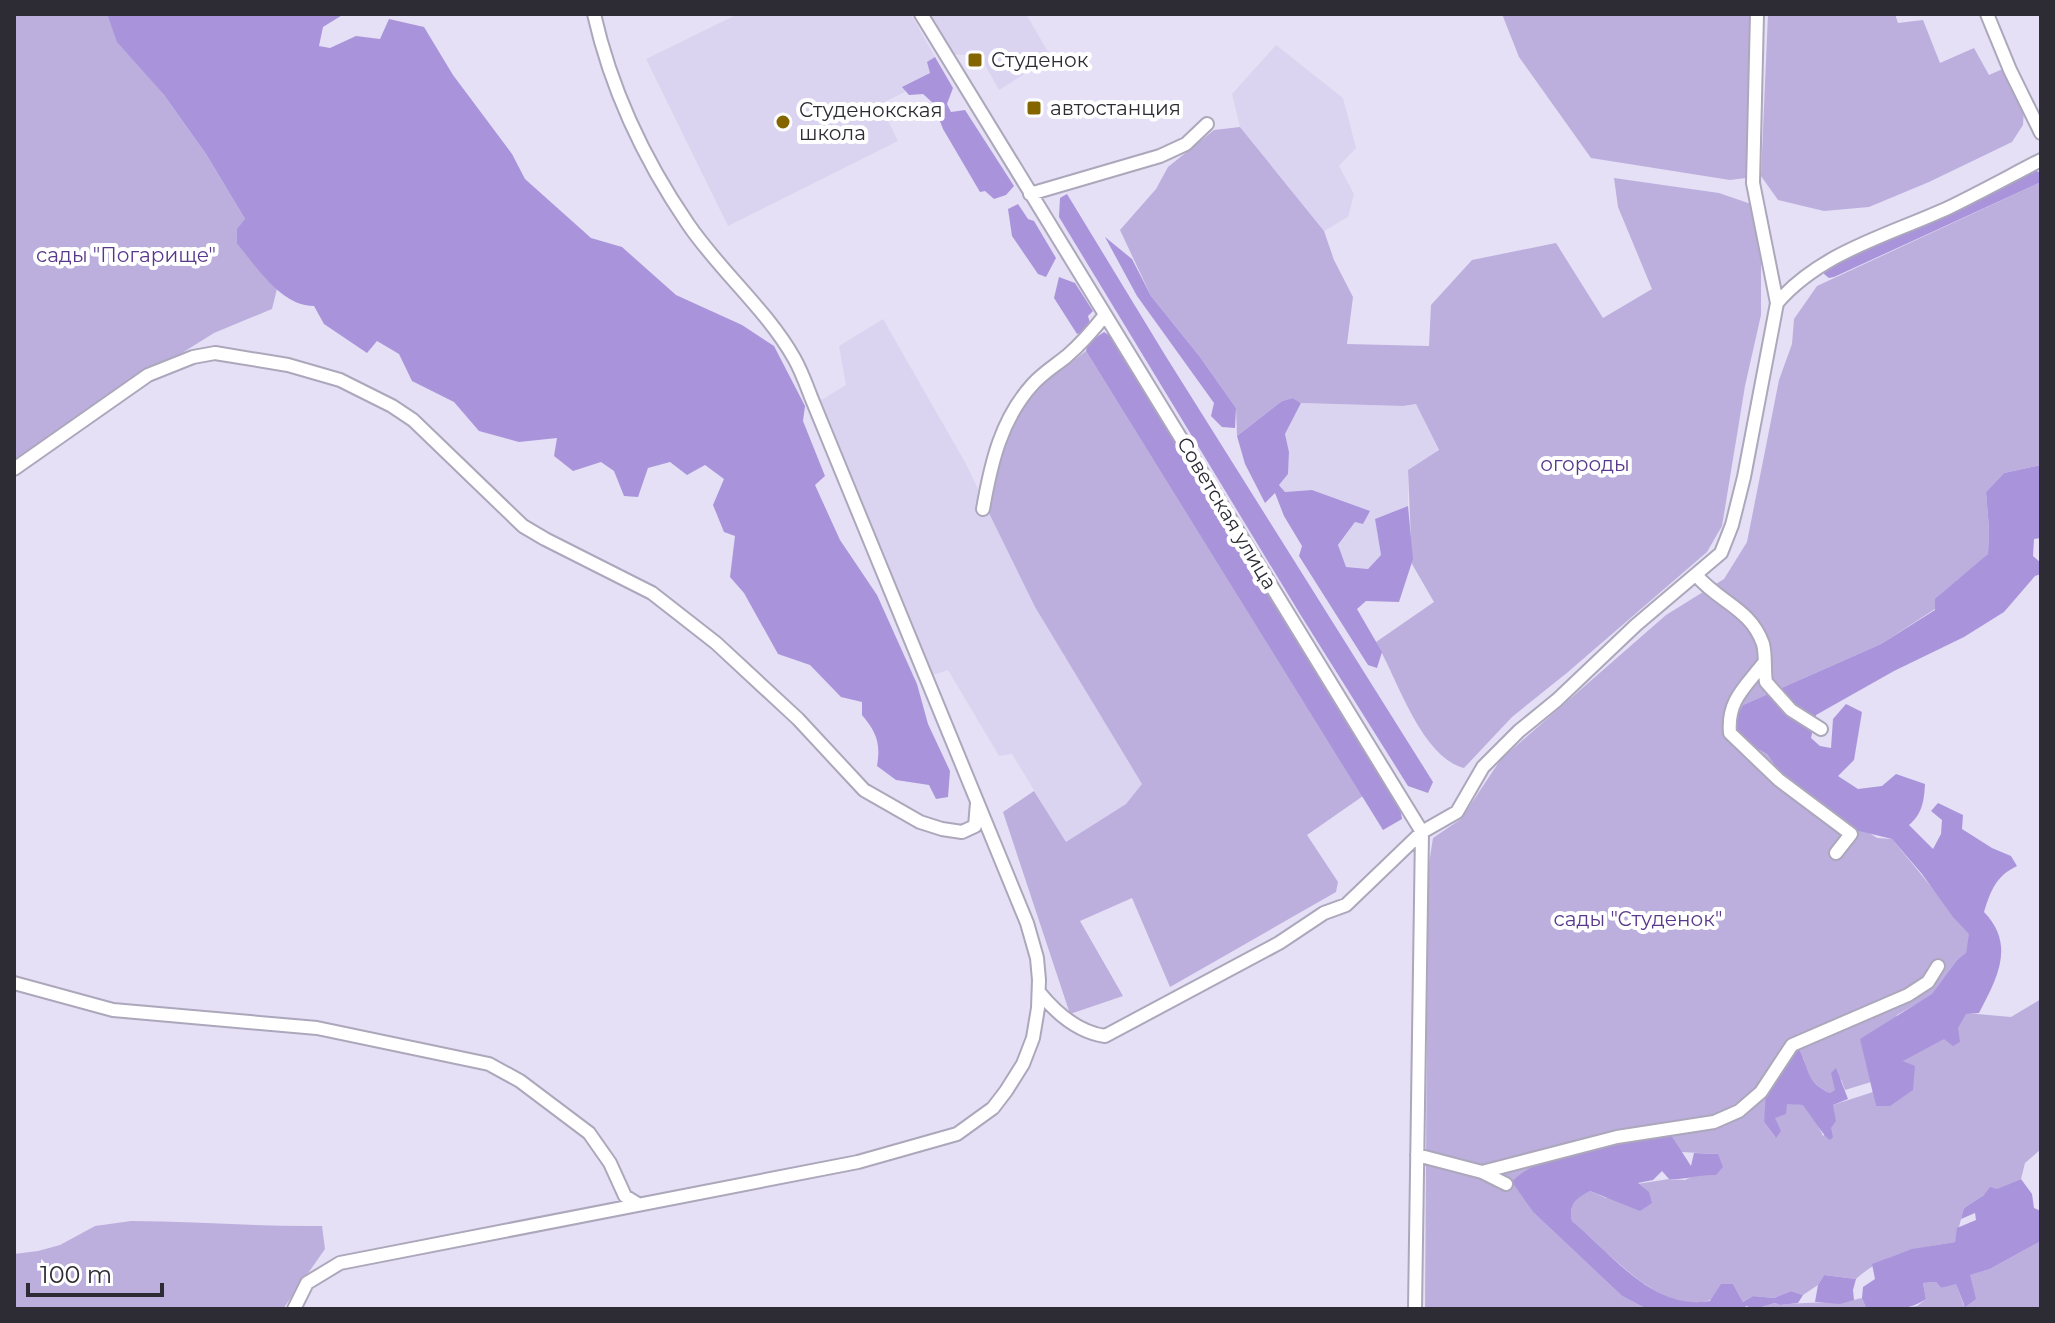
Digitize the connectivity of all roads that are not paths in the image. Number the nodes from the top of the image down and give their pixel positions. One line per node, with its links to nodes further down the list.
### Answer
1 (594, 14): 16 (street)
2 (921, 14): 8 (street, Советская улица)
3 (1757, 14): 9 (street)
4 (1987, 14): 6 (street)
5 (1207, 124): 8 (street)
6 (2041, 133)
7 (2041, 160): 9 (street)
8 (1030, 194): 10 (street, Советская улица)
9 (1777, 303): 13 (street)
10 (1105, 315): 12 (street); 17 (street, Советская улица)
11 (14, 469): 16 (street)
12 (983, 509)
13 (1697, 576): 14 (street); 17 (street)
14 (1763, 664): 15 (street); 18 (street)
15 (1821, 729)
16 (977, 800): 21 (street)
17 (1422, 832): 21 (street); 22 (street)
18 (1836, 853)
19 (1938, 966): 23 (street)
20 (14, 983): 25 (street)
21 (1039, 992): 25 (street)
22 (1417, 1155): 23 (street); 27 (street)
23 (1482, 1172): 24 (street)
24 (1506, 1184)
25 (638, 1204): 26 (street)
26 (294, 1309)
27 (1415, 1309)

